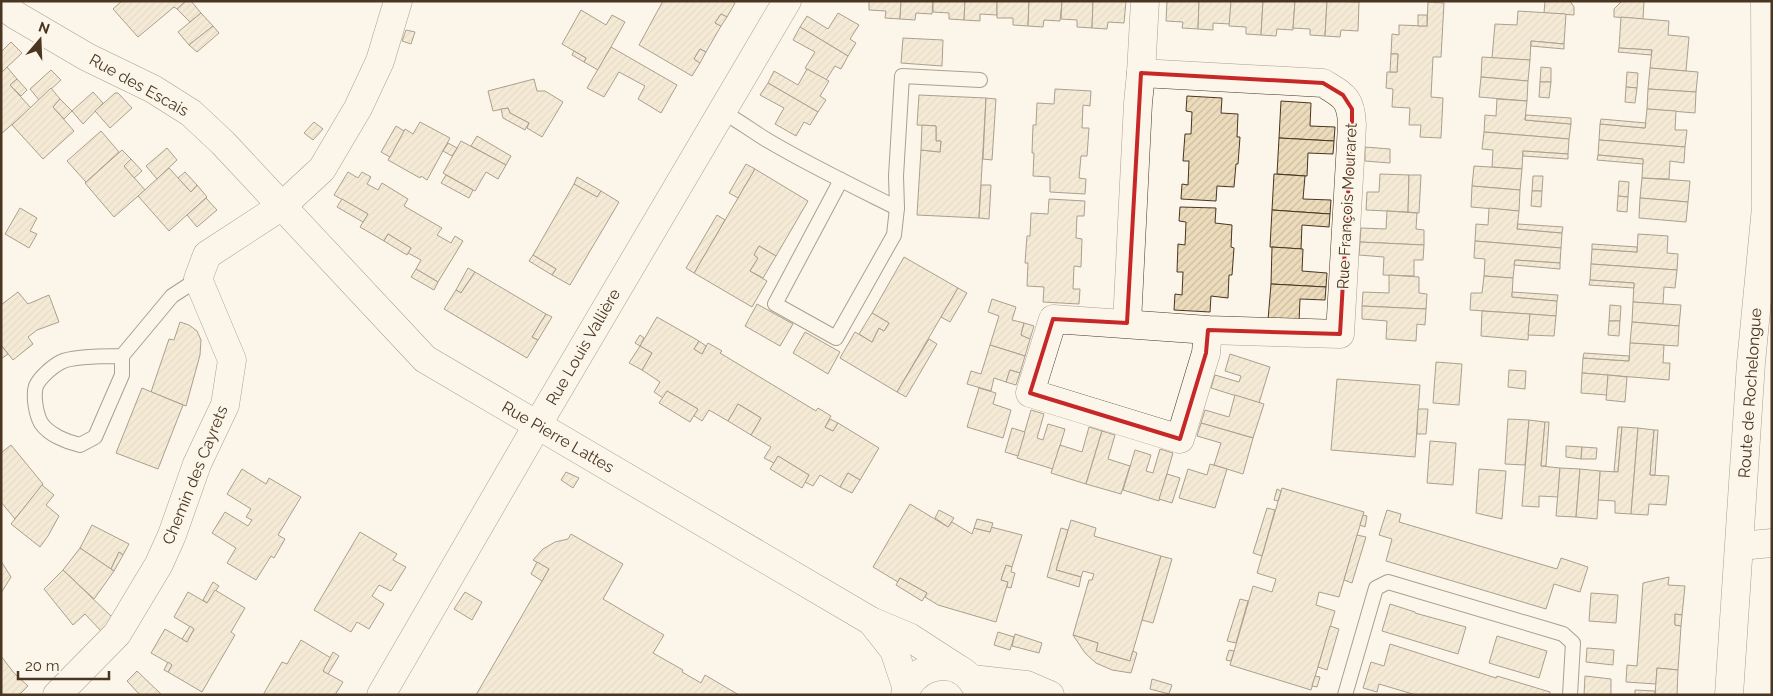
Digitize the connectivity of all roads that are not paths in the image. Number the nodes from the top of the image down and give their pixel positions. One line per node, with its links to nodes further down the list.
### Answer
1 (398, 1): 10 (street)
2 (787, 1): 8 (street, Rue Louis Vallière)
3 (1146, 1): 6 (street)
4 (1766, 1): 18 (street, Route de Rochelongue)
5 (17, 7): 10 (street, Rue des Escais)
6 (1141, 73): 13 (street); 14 (street, Rue François Mouraret)
7 (980, 80): 11 (lane)
8 (722, 112): 9 (lane); 16 (street, Rue Louis Vallière)
9 (841, 180): 11 (lane); 11 (lane)
10 (282, 206): 12 (street); 16 (street, Rue Pierre Lattes)
11 (897, 208)
12 (198, 279): 15 (lane); 22 (street, Chemin des Cayrets)
13 (1127, 323): 14 (street, Rue François Mouraret); 14 (street, Rue François Mouraret)
14 (1208, 330)
15 (122, 356): 15 (lane)
16 (537, 426): 19 (street, Rue Pierre Lattes); 23 (street, Rue Louis Vallière)
17 (1772, 543): 18 (street)
18 (1740, 546): 27 (street, Route de Rochelongue)
19 (871, 621): 20 (street, Rue Pierre Lattes); 21 (street, Rue Pierre Lattes)
20 (970, 681): 21 (street); 24 (street, Rue Pierre Lattes)
21 (906, 692)
22 (57, 695)
23 (381, 695)
24 (1050, 695)
25 (1345, 695): 26 (lane)
26 (1570, 695)
27 (1729, 695)

